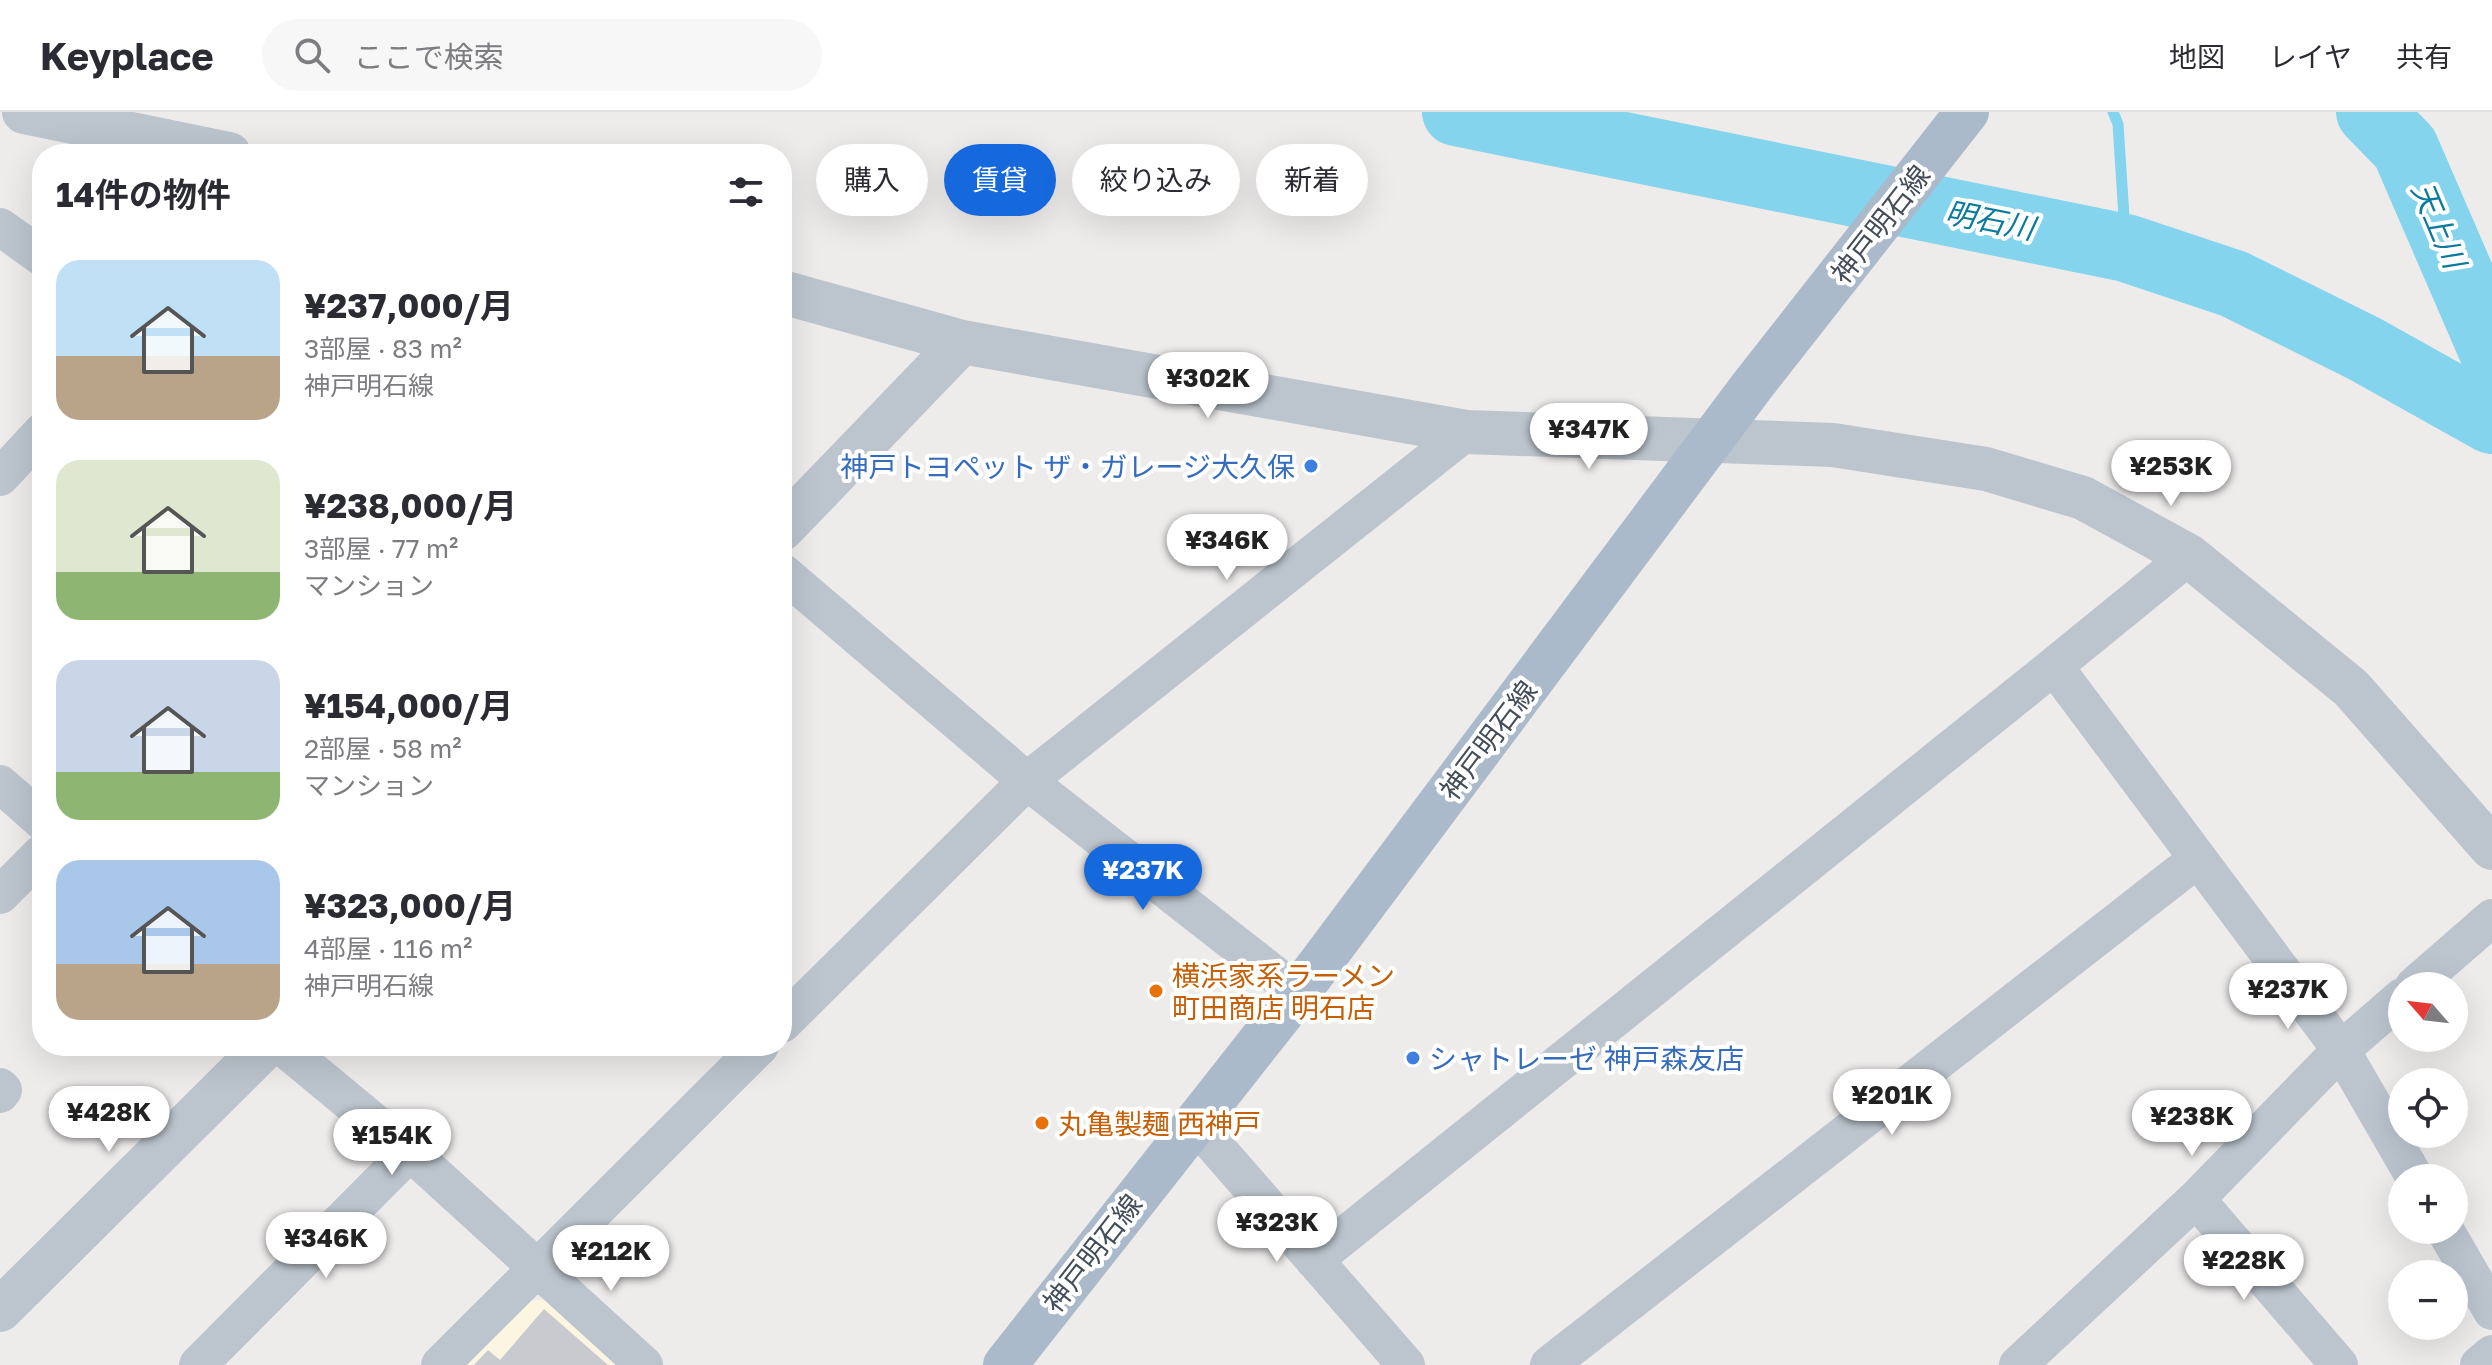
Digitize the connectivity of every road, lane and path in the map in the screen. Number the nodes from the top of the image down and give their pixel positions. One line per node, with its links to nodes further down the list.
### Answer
1 (24, 112): 3 (street)
2 (1967, 112): 9 (main road, 神戸明石線)
3 (180, 144)
4 (0, 227): 5 (street)
5 (32, 250)
6 (792, 295): 7 (street)
7 (962, 342): 8 (street); 12 (street)
8 (1466, 432): 9 (street); 16 (street)
9 (1713, 441): 13 (street); 25 (main road, 神戸明石線)
10 (32, 443): 11 (street)
11 (0, 477)
12 (792, 516)
13 (2189, 556): 15 (street); 19 (street)
14 (792, 581): 16 (street)
15 (2054, 666): 20 (street); 39 (street)
16 (1027, 781): 25 (street); 27 (street)
17 (0, 784): 18 (street)
18 (32, 812)
19 (2492, 848)
20 (2196, 860): 28 (street); 49 (street)
21 (32, 863): 22 (street)
22 (0, 895)
23 (2492, 918): 24 (street)
24 (2430, 972)
25 (1298, 993): 34 (main road, 神戸明石線)
26 (2388, 1009): 28 (street)
27 (792, 1014)
28 (2341, 1050): 36 (street); 37 (street)
29 (256, 1056): 41 (street)
30 (294, 1056): 35 (street)
31 (750, 1056): 40 (street)
32 (0, 1087): 33 (street)
33 (0, 1094)
34 (1193, 1121): 39 (street); 47 (main road, 神戸明石線)
35 (410, 1152): 40 (street); 44 (street)
36 (2407, 1164)
37 (2196, 1199): 50 (street); 51 (street)
38 (2453, 1244): 42 (street)
39 (1314, 1260): 48 (street)
40 (537, 1266): 45 (street); 46 (street)
41 (4, 1299)
42 (2492, 1311)
43 (2492, 1354): 52 (street)
44 (198, 1365)
45 (440, 1365)
46 (644, 1365)
47 (1005, 1365)
48 (1406, 1365)
49 (1549, 1365)
50 (2018, 1365)
51 (2339, 1365)
52 (2479, 1365)

